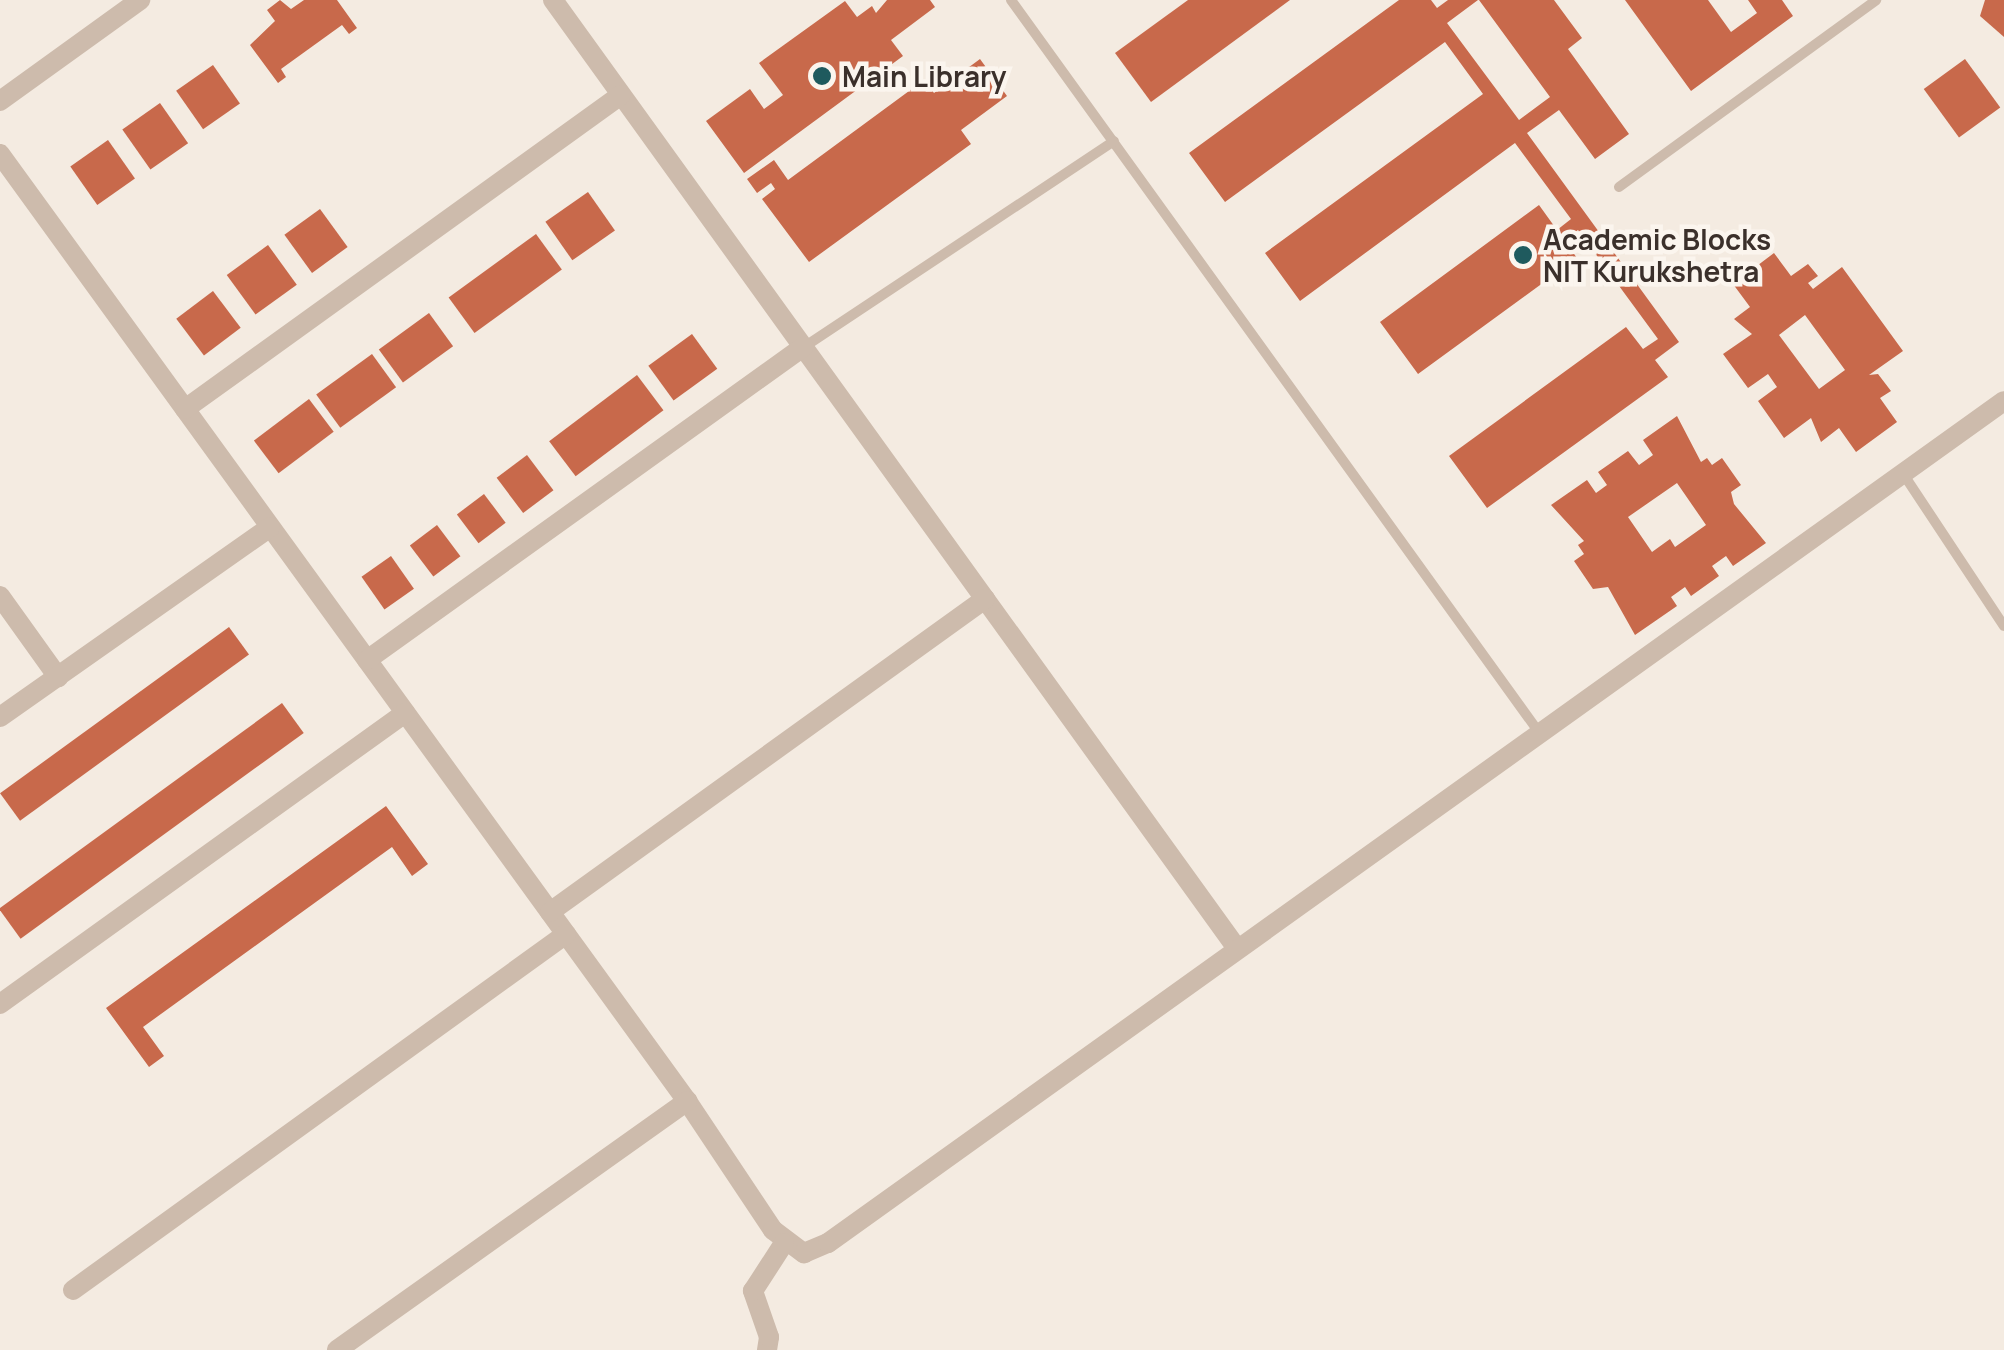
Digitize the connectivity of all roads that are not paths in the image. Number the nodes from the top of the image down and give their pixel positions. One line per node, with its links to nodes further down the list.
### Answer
1 (140, 0): 6 (street)
2 (553, 0): 5 (street)
3 (1011, 0): 7 (lane)
4 (1876, 0): 9 (lane)
5 (621, 95): 10 (street); 12 (street)
6 (0, 101)
7 (1114, 141): 10 (lane); 22 (lane)
8 (0, 154): 12 (street)
9 (1620, 187)
10 (803, 347): 16 (street); 18 (street)
11 (2004, 401): 13 (street)
12 (185, 409): 14 (street)
13 (1904, 475): 17 (lane); 22 (street)
14 (270, 526): 18 (street); 19 (street)
15 (0, 596): 19 (street)
16 (985, 599): 23 (street); 25 (street)
17 (2004, 626)
18 (367, 660): 20 (street)
19 (58, 676): 21 (street)
20 (405, 712): 23 (street); 26 (street)
21 (0, 718)
22 (1538, 730): 25 (street)
23 (550, 912): 24 (street)
24 (566, 934): 27 (street); 29 (street)
25 (1236, 947): 28 (street)
26 (0, 1004)
27 (687, 1101): 28 (street); 30 (street)
28 (784, 1243): 31 (street)
29 (73, 1290)
30 (337, 1350)
31 (767, 1350)

